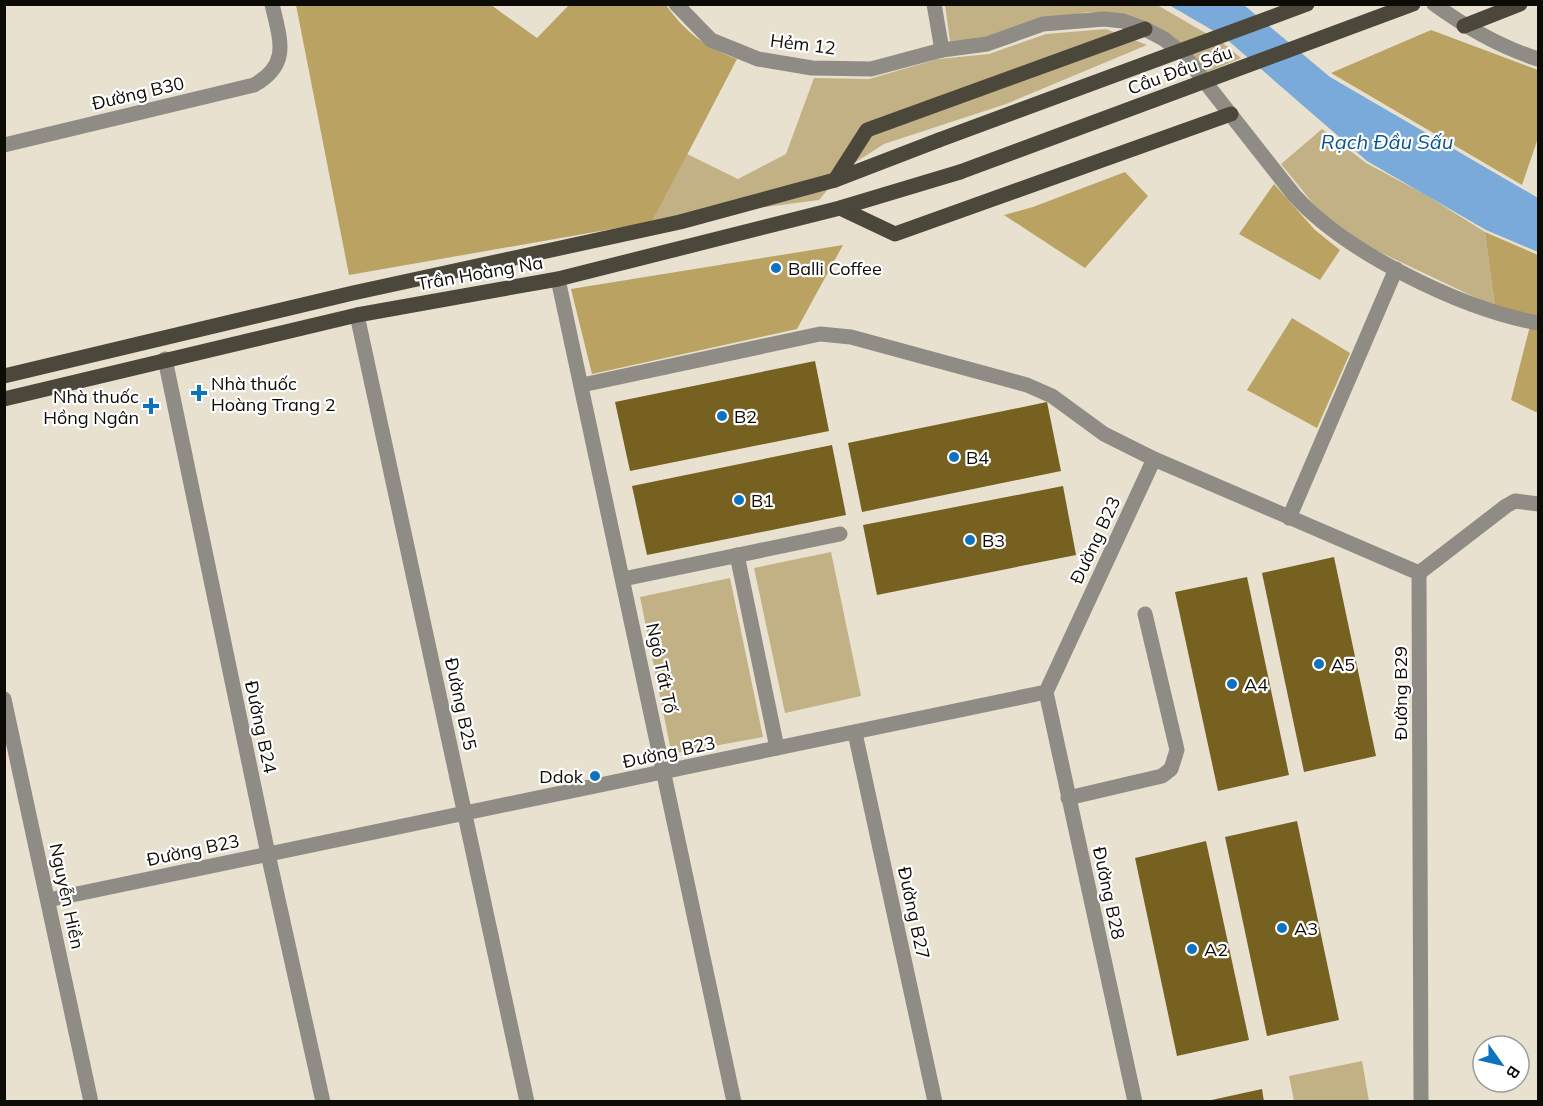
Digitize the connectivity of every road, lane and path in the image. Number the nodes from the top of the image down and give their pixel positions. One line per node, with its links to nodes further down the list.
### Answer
1 (272, 4): 14 (street, Đường B30)
2 (676, 4): 10 (street, Hẻm 12)
3 (1307, 4): 13 (main road, Cầu Đầu Sấu, bridge)
4 (1413, 4): 15 (main road, Cầu Đầu Sấu, bridge)
5 (1434, 4): 8 (street)
6 (1520, 4): 8 (main road)
7 (934, 7): 10 (street)
8 (1464, 26): 11 (street)
9 (1145, 29): 10 (street, Hẻm 12); 12 (street, Hẻm 12); 16 (main road)
10 (942, 50)
11 (1539, 59)
12 (1231, 114): 17 (main road); 18 (street, Hẻm 12)
13 (939, 140): 16 (main road, Trần Hoàng Na)
14 (4, 145)
15 (960, 172): 17 (main road, Trần Hoàng Na)
16 (835, 180): 23 (main road, Trần Hoàng Na)
17 (840, 208): 19 (main road, Trần Hoàng Na)
18 (1396, 269): 21 (street, Hẻm 12); 28 (street)
19 (558, 279): 20 (main road, Trần Hoàng Na); 24 (street, Ngô Tất Tố)
20 (357, 315): 22 (main road, Trần Hoàng Na); 40 (street, Đường B25)
21 (1539, 323)
22 (165, 359): 25 (main road, Trần Hoàng Na); 41 (street, Đường B24)
23 (4, 376)
24 (582, 385): 26 (street); 32 (street, Ngô Tất Tố)
25 (4, 399)
26 (1154, 459): 28 (street); 34 (street, Đường B23)
27 (1539, 504): 31 (street)
28 (1288, 518): 31 (street)
29 (840, 534): 30 (street)
30 (737, 555): 32 (street); 37 (street)
31 (1419, 573): 49 (street, Đường B29)
32 (623, 579): 38 (street, Ngô Tất Tố)
33 (1145, 614): 39 (street)
34 (1046, 692): 36 (street, Đường B23); 39 (street, Đường B28)
35 (4, 699): 42 (street, Nguyễn Hiền)
36 (855, 733): 37 (street, Đường B23); 47 (street, Đường B27)
37 (777, 748): 38 (street, Đường B23)
38 (664, 773): 40 (street, Đường B23); 46 (street, Ngô Tất Tố)
39 (1068, 798): 48 (street, Đường B28)
40 (464, 812): 41 (street, Đường B23); 45 (street, Đường B25)
41 (268, 854): 42 (street, Đường B23); 44 (street, Đường B24)
42 (48, 900): 43 (street, Nguyễn Hiền)
43 (91, 1101)
44 (323, 1101)
45 (527, 1101)
46 (734, 1101)
47 (935, 1101)
48 (1135, 1101)
49 (1421, 1101)

